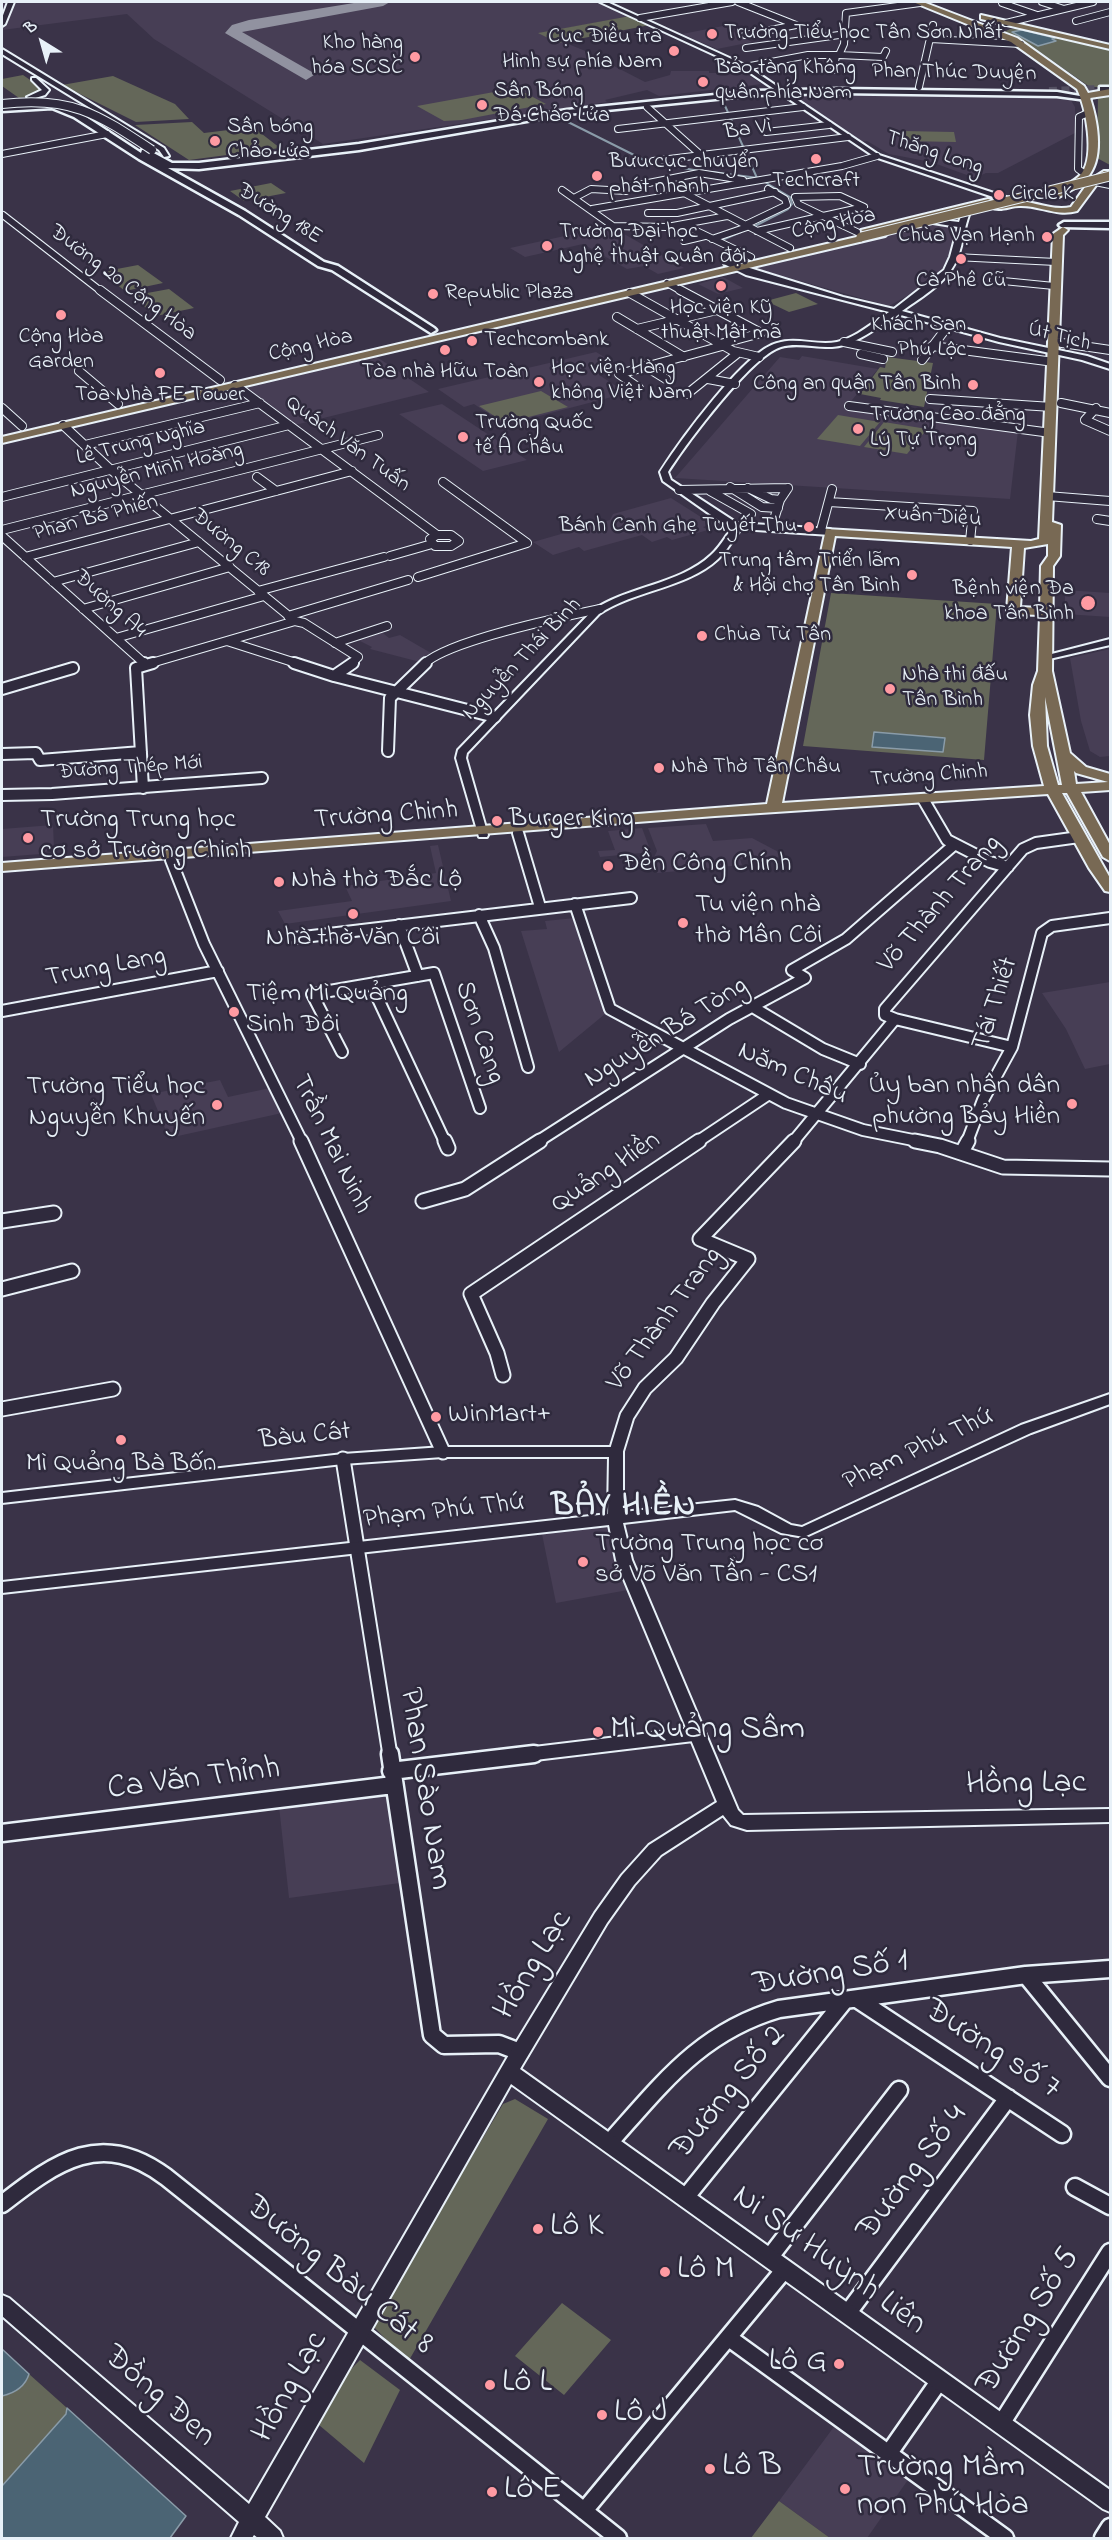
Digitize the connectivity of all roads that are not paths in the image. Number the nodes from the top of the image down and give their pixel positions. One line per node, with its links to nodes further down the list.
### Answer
1 (8, 2): 12 (street); 17 (street)
2 (603, 2): 14 (street, Thăng Long)
3 (732, 2): 14 (street)
4 (738, 2): 23 (street)
5 (919, 2): 20 (main road); 22 (street)
6 (934, 2): 16 (main road)
7 (1009, 2): 13 (street)
8 (1042, 2): 10 (street)
9 (1093, 2): 10 (street)
10 (1064, 9): 13 (street)
11 (1110, 12): 15 (street)
12 (2, 14)
13 (1038, 15): 16 (street)
14 (640, 18): 33 (street, Thăng Long)
15 (1110, 19)
16 (1006, 23): 19 (main road); 20 (main road)
17 (2, 24)
18 (933, 25): 24 (street)
19 (1025, 27): 21 (main road); 27 (main road)
20 (986, 28): 21 (main road)
21 (999, 33): 25 (street); 26 (main road)
22 (846, 34): 28 (street); 31 (street)
23 (745, 35)
24 (931, 39): 25 (street); 36 (street)
25 (1001, 43): 26 (street)
26 (1021, 44): 42 (main road)
27 (1110, 47)
28 (746, 48)
29 (2, 51): 35 (street, Đường 18E)
30 (886, 51): 31 (street)
31 (838, 55): 33 (street); 34 (street)
32 (2, 57): 44 (street)
33 (745, 67): 38 (street, Thăng Long)
34 (834, 70)
35 (53, 85): 43 (street, Đường 18E); 48 (street)
36 (919, 87): 37 (main road, Phan Thúc Duyện); 41 (main road, Phan Thúc Duyện)
37 (843, 88): 38 (main road, Phan Thúc Duyện); 40 (main road)
38 (778, 90): 41 (main road, Phan Thúc Duyện); 45 (main road, Phan Thúc Duyện); 49 (street, Thăng Long)
39 (1108, 90): 42 (main road, Phan Thúc Duyện)
40 (1049, 91)
41 (1065, 91): 42 (main road, Phan Thúc Duyện)
42 (1085, 94): 50 (main road)
43 (73, 96): 47 (street); 62 (street, Đường 18E)
44 (29, 98): 46 (main road)
45 (646, 104): 51 (street); 63 (main road, Phan Thúc Duyện); 66 (main road, Phan Thúc Duyện)
46 (2, 106): 48 (main road); 57 (main road, bridge)
47 (53, 106): 48 (main road); 55 (main road, Đường 18E)
48 (15, 107)
49 (803, 107): 51 (street); 52 (street, Thăng Long)
50 (1090, 112): 61 (main road); 69 (street)
51 (666, 123): 53 (street); 59 (street)
52 (829, 125): 54 (street); 56 (street, Thăng Long)
53 (618, 129)
54 (766, 132)
55 (107, 134): 57 (main road, Đường 18E); 58 (street)
56 (848, 137): 59 (street, Ba Vì); 60 (street, Thăng Long)
57 (146, 153): 62 (main road, Đường 18E); 80 (main road, Đường 18E)
58 (2, 154)
59 (702, 156): 64 (street, Ba Vì)
60 (877, 156): 68 (street); 78 (street, Thăng Long)
61 (1092, 156): 65 (main road); 69 (main road)
62 (165, 159): 63 (main road, Đường 18E); 66 (main road, Phan Thúc Duyện)
63 (175, 161)
64 (653, 161)
65 (1110, 165)
66 (199, 166): 80 (main road, Đường 18E)
67 (1110, 176): 69 (main road, Cộng Hòa); 99 (main road, bridge)
68 (750, 180): 70 (street); 74 (street); 75 (street)
69 (1088, 180): 71 (street); 76 (main road, Cộng Hòa); 79 (main road); 83 (main road)
70 (661, 181): 72 (street); 75 (street)
71 (1110, 185)
72 (618, 189): 77 (street); 81 (street)
73 (562, 190): 77 (street)
74 (775, 192): 84 (street); 98 (street)
75 (685, 193): 81 (street); 84 (street)
76 (1019, 194): 78 (main road, Cộng Hòa); 79 (main road, Cộng Hòa)
77 (574, 198): 85 (street)
78 (1005, 198): 82 (main road, Cộng Hòa)
79 (1048, 199): 82 (main road); 83 (main road); 87 (main road); 92 (main road, Cộng Hòa)
80 (225, 200): 100 (main road, Đường 18E); 102 (main road, Đường 18E)
81 (647, 200): 85 (street); 88 (street)
82 (988, 201): 99 (main road, Cộng Hòa)
83 (1080, 204): 87 (main road)
84 (706, 206): 86 (street); 90 (street)
85 (592, 209): 97 (street)
86 (684, 211): 88 (street); 93 (street)
87 (1064, 211): 96 (main road)
88 (648, 213): 97 (street)
89 (3, 215): 139 (street, Đường 20 Cộng Hòa)
90 (727, 216): 93 (street); 98 (street)
91 (822, 216): 91 (street); 98 (street); 99 (street)
92 (963, 220): 104 (main road, Cộng Hòa); 107 (street)
93 (704, 221): 94 (street)
94 (684, 225): 97 (street); 101 (street)
95 (1110, 225): 96 (main road)
96 (1063, 227): 108 (main road); 129 (main road)
97 (650, 228)
98 (750, 228): 101 (street); 105 (street)
99 (859, 234): 104 (main road); 105 (main road, Cộng Hòa)
100 (295, 238): 102 (main road); 109 (main road, Đường 18E)
101 (709, 238): 103 (street); 106 (street)
102 (284, 240): 109 (main road, Đường 18E)
103 (684, 241)
104 (839, 243): 110 (main road, Cộng Hòa)
105 (790, 248): 106 (main road, Cộng Hòa)
106 (752, 257): 110 (main road, Cộng Hòa)
107 (955, 257): 108 (street); 118 (street)
108 (1056, 262): 113 (main road)
109 (334, 268): 123 (main road, Đường 18E)
110 (740, 268): 112 (main road, Cộng Hòa); 114 (main road, Cộng Hòa); 118 (street, Út Tịch)
111 (993, 280): 113 (street)
112 (667, 283): 115 (main road, Cộng Hòa); 117 (street)
113 (1054, 286): 129 (main road)
114 (614, 288): 116 (main road, Cộng Hòa); 123 (main road, Cộng Hòa)
115 (630, 293): 116 (main road, Cộng Hòa); 120 (street); 123 (main road, Cộng Hòa)
116 (603, 294): 123 (main road, Cộng Hòa)
117 (717, 310): 120 (street); 125 (street)
118 (894, 311): 121 (street, Út Tịch); 124 (street)
119 (617, 317): 122 (street)
120 (675, 320): 122 (street); 125 (street)
121 (945, 325): 126 (street); 129 (street, Út Tịch)
122 (637, 329): 131 (street)
123 (436, 334): 139 (main road, Cộng Hòa); 142 (main road, Cộng Hòa); 157 (main road, Cộng Hòa)
124 (841, 343): 128 (street); 132 (street); 133 (street)
125 (721, 345): 130 (street); 131 (street)
126 (932, 346): 129 (street); 134 (street)
127 (1110, 349): 129 (street)
128 (892, 352)
129 (1057, 352): 136 (street, Út Tịch); 148 (main road)
130 (738, 353): 132 (street); 138 (street)
131 (684, 357): 135 (street)
132 (759, 357): 141 (street)
133 (883, 359)
134 (922, 360)
135 (645, 366): 140 (street); 143 (street)
136 (1110, 369)
137 (79, 371): 146 (street)
138 (708, 379): 141 (street); 144 (street)
139 (220, 380): 146 (main road, Cộng Hòa)
140 (666, 380)
141 (735, 384): 170 (street)
142 (235, 385): 147 (street, Quách Văn Tuấn); 153 (main road, Cộng Hòa)
143 (639, 388)
144 (687, 394)
145 (930, 399): 148 (street)
146 (118, 404): 155 (main road, Cộng Hòa)
147 (260, 404): 154 (street, Quách Văn Tuấn); 161 (street)
148 (1056, 405): 151 (street); 158 (main road); 173 (main road)
149 (849, 406): 158 (street)
150 (2, 408): 155 (street)
151 (1096, 408): 152 (street); 156 (street)
152 (1110, 412)
153 (63, 425): 160 (main road, Cộng Hòa); 161 (street, Đường C18)
154 (289, 425): 162 (street, Quách Văn Tuấn); 163 (street, Lê Trung Nghĩa)
155 (22, 426): 157 (main road, Cộng Hòa)
156 (1110, 431)
157 (2, 433)
158 (1051, 433): 173 (main road)
159 (378, 435): 162 (street, Nguyễn Minh Hoàng)
160 (2, 440)
161 (85, 445): 163 (street, Đường C18)
162 (322, 449): 164 (street, Quách Văn Tuấn); 174 (street, Nguyễn Minh Hoàng)
163 (111, 470): 174 (street, Đường C18); 175 (street, Lê Trung Nghĩa)
164 (351, 471): 171 (street, Phan Bá Phiến); 187 (street, Quách Văn Tuấn)
165 (257, 477): 171 (street)
166 (443, 482): 203 (street)
167 (730, 487): 168 (street); 172 (street); 178 (street)
168 (746, 487): 178 (street); 178 (street)
169 (832, 489): 177 (street)
170 (679, 490): 172 (street); 183 (street)
171 (276, 491): 180 (street, Phan Bá Phiến)
172 (710, 491): 179 (street)
173 (1052, 491): 176 (street); 193 (main road); 195 (main road)
174 (142, 495): 180 (street, Đường C18); 185 (street, Nguyễn Minh Hoàng)
175 (2, 497)
176 (1110, 501)
177 (829, 502): 186 (street); 189 (street)
178 (779, 504): 184 (street)
179 (751, 513)
180 (170, 519): 190 (street, Đường C18); 194 (street, Phan Bá Phiến)
181 (1097, 519): 182 (street)
182 (1110, 520)
183 (735, 526): 184 (street, Xuân Diệu); 186 (street, Xuân Diệu); 201 (street, Nguyễn Thái Bình)
184 (772, 526): 186 (street, Xuân Diệu)
185 (2, 530)
186 (825, 531): 189 (main road, Xuân Diệu); 227 (main road)
187 (437, 535): 191 (street); 191 (street, Quách Văn Tuấn)
188 (2, 536): 194 (street, Đường A4)
189 (970, 541): 192 (main road, Xuân Diệu)
190 (199, 542): 196 (street, Đường C18); 198 (street)
191 (432, 544): 199 (street)
192 (1018, 544): 193 (main road, Xuân Diệu); 197 (main road)
193 (1032, 546): 195 (main road)
194 (25, 556): 198 (street, Đường A4)
195 (1047, 566): 197 (main road)
196 (230, 567): 199 (street, Đường C18); 200 (street)
197 (1031, 579): 202 (main road); 202 (main road)
198 (53, 582): 200 (street, Đường A4)
199 (261, 593): 203 (street, Đường C18); 205 (street)
200 (83, 609): 205 (street, Đường A4)
201 (600, 609): 214 (street); 215 (street, Nguyễn Thái Bình)
202 (1046, 612): 209 (main road)
203 (292, 618): 206 (street); 208 (street, Đường C18)
204 (387, 626): 208 (street)
205 (116, 638): 210 (street, Đường A4)
206 (227, 641): 210 (street); 212 (street)
207 (1110, 642): 209 (street)
208 (335, 643): 212 (street, Đường C18)
209 (1045, 664): 216 (main road); 220 (main road)
210 (146, 665): 218 (street, Đường A4)
211 (73, 668): 213 (street)
212 (334, 676): 214 (street)
213 (2, 689)
214 (394, 693): 215 (street); 217 (street)
215 (495, 717): 236 (street, Nguyễn Thái Bình)
216 (1040, 747): 225 (main road); 228 (main road)
217 (388, 751)
218 (141, 752): 219 (street); 224 (street, Đường A4)
219 (2, 754)
220 (1063, 754): 222 (main road); 223 (main road)
221 (262, 778): 224 (street, Đường Thép Mới)
222 (1110, 780): 223 (main road)
223 (1070, 787): 225 (main road, Trường Chinh); 226 (main road); 233 (main road)
224 (143, 788): 229 (street, Đường Thép Mới)
225 (1052, 788): 228 (main road, Trường Chinh); 234 (main road)
226 (1110, 788): 233 (main road)
227 (778, 791): 231 (main road); 232 (main road)
228 (993, 794): 230 (main road, Trường Chinh); 234 (main road)
229 (2, 795)
230 (923, 799): 231 (main road, Trường Chinh); 239 (street)
231 (818, 807): 232 (main road, Trường Chinh)
232 (773, 810): 235 (main road, Trường Chinh)
233 (1085, 812): 234 (main road); 240 (main road)
234 (1067, 815): 238 (main road)
235 (643, 820): 236 (main road, Trường Chinh); 237 (main road, Trường Chinh)
236 (482, 833): 237 (main road, Trường Chinh); 241 (main road, Trường Chinh); 242 (main road, Trường Chinh)
237 (518, 833): 248 (street)
238 (1079, 837): 243 (street, Võ Thành Trang); 245 (main road)
239 (955, 844): 243 (street); 256 (street, Nguyễn Bá Tòng)
240 (1110, 857)
241 (171, 860): 244 (main road, Trường Chinh); 253 (street, Trần Mai Ninh)
242 (2, 867)
243 (1008, 867): 258 (street, Võ Thành Trang)
244 (2, 873)
245 (1110, 888)
246 (631, 898): 247 (street)
247 (575, 904): 248 (street); 260 (street, Năm Châu)
248 (540, 907): 249 (street)
249 (479, 915): 251 (street); 263 (street)
250 (1110, 918): 259 (street, Tái Thiết)
251 (399, 924): 252 (street); 254 (street)
252 (295, 938)
253 (218, 971): 257 (street, Trung Lang); 279 (street, Trần Mai Ninh)
254 (418, 976): 255 (street); 265 (street, Sơn Cang)
255 (371, 984): 261 (street); 267 (street)
256 (751, 1006): 260 (street, Nguyễn Bá Tòng); 262 (street)
257 (2, 1011)
258 (895, 1019): 259 (street); 262 (street, Võ Thành Trang)
259 (1012, 1047): 268 (street, Tái Thiết)
260 (684, 1049): 264 (street, Năm Châu); 270 (street, Nguyễn Bá Tòng)
261 (342, 1052)
262 (860, 1064): 266 (street, Võ Thành Trang)
263 (528, 1067)
264 (769, 1094): 266 (street, Năm Châu); 275 (street, Quảng Hiền)
265 (480, 1108)
266 (818, 1115): 268 (street, Năm Châu); 280 (street, Võ Thành Trang)
267 (448, 1148)
268 (962, 1152): 269 (street, Năm Châu)
269 (1110, 1169)
270 (423, 1201)
271 (54, 1213): 272 (street)
272 (2, 1221)
273 (72, 1270): 274 (street)
274 (2, 1288)
275 (503, 1375)
276 (113, 1389): 278 (street)
277 (1110, 1398): 283 (street, Phạm Phú Thứ)
278 (2, 1409)
279 (443, 1452): 280 (street, Bàu Cát); 281 (street, Bàu Cát)
280 (616, 1452): 283 (street, Võ Thành Trang)
281 (343, 1459): 282 (street, Bàu Cát); 284 (street, Phan Sào Nam)
282 (2, 1498)
283 (615, 1519): 284 (street, Phạm Phú Thứ); 286 (street, Võ Thành Trang)
284 (359, 1548): 285 (street, Phạm Phú Thứ); 287 (street, Phan Sào Nam)
285 (2, 1588)
286 (697, 1734): 287 (street, Ca Văn Thỉnh); 288 (street, Võ Thành Trang)
287 (392, 1778): 290 (street, Ca Văn Thỉnh); 294 (street, Phan Sào Nam)
288 (727, 1804): 289 (street, Hồng Lạc); 294 (street, Hồng Lạc)
289 (1110, 1816)
290 (2, 1833)
291 (1110, 1969): 292 (street, Đường Số 1)
292 (1026, 1975): 293 (street, Đường Số 1); 296 (street)
293 (851, 1999): 298 (street, Đường số 7); 300 (street, Đường Số 1); 302 (street, Đường Số 2)
294 (520, 2052): 295 (street, Hồng Lạc)
295 (509, 2072): 300 (street, Ni Sư Huỳnh Liên); 309 (street, Hồng Lạc)
296 (1110, 2078)
297 (899, 2090): 306 (street)
298 (1008, 2098): 299 (street, Đường số 7); 308 (street, Đường Số 4)
299 (1062, 2134)
300 (609, 2143): 302 (street, Ni Sư Huỳnh Liên)
301 (1075, 2187): 304 (street)
302 (685, 2198): 306 (street, Ni Sư Huỳnh Liên)
303 (2, 2204): 309 (street, Đường Bàu Cát 8)
304 (1110, 2206)
305 (1110, 2252): 312 (street, Đường Số 5)
306 (777, 2264): 308 (street, Ni Sư Huỳnh Liên); 310 (street)
307 (2, 2304): 317 (street, Đồng Đen)
308 (847, 2314): 311 (street, Ni Sư Huỳnh Liên)
309 (360, 2332): 315 (street, Đường Bàu Cát 8); 317 (street, Hồng Lạc)
310 (729, 2338): 313 (street); 315 (street)
311 (940, 2380): 312 (street, Ni Sư Huỳnh Liên); 313 (street)
312 (1001, 2424): 314 (street, Ni Sư Huỳnh Liên)
313 (889, 2453): 320 (street)
314 (1110, 2502)
315 (584, 2511): 319 (street, Đường Bàu Cát 8)
316 (1110, 2527): 321 (street)
317 (247, 2530): 318 (street, Đồng Đen)
318 (273, 2538)
319 (618, 2538)
320 (1005, 2538)
321 (1103, 2538)

